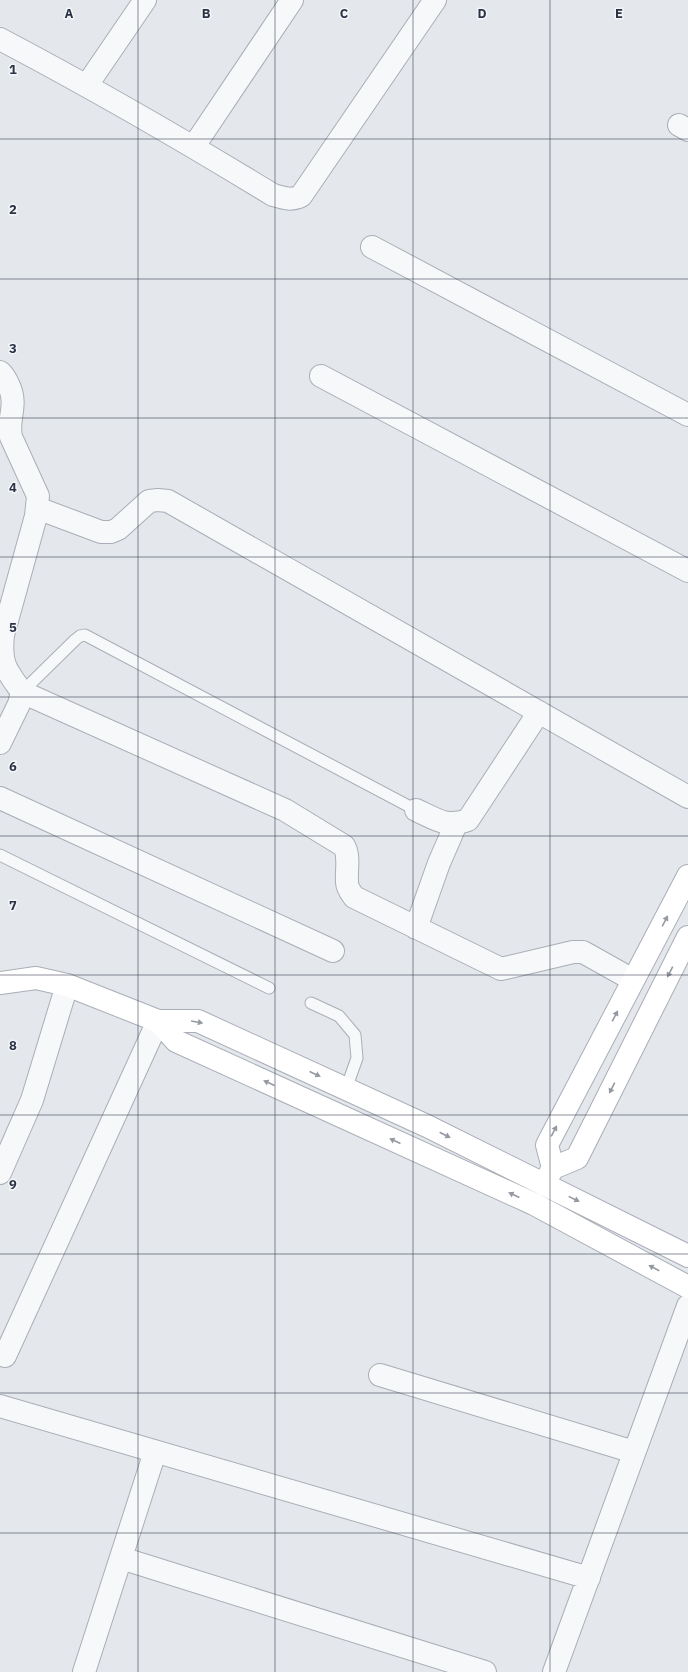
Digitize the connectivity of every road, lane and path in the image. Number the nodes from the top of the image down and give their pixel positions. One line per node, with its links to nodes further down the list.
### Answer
1 (145, 0): 5 (street)
2 (292, 0): 6 (street)
3 (435, 0): 6 (street)
4 (0, 39): 5 (street)
5 (87, 85): 6 (street)
6 (194, 146)
7 (372, 247): 10 (street)
8 (0, 372): 11 (street)
9 (321, 376): 12 (street)
10 (688, 415)
11 (37, 508): 13 (street); 14 (street)
12 (688, 571)
13 (22, 692): 15 (street); 18 (lane); 22 (street)
14 (539, 712): 16 (street); 19 (street)
15 (0, 743)
16 (688, 797)
17 (0, 798): 24 (street)
18 (416, 810): 19 (street)
19 (456, 824): 22 (street)
20 (0, 855): 28 (lane)
21 (688, 876): 25 (street, one-way to 21)
22 (416, 928): 25 (street)
23 (688, 937): 33 (street, one-way to 33)
24 (333, 951)
25 (633, 980): 33 (street, one-way to 25)
26 (0, 983): 27 (street)
27 (67, 985): 30 (street); 32 (street)
28 (269, 988)
29 (311, 1003): 31 (lane)
30 (158, 1021): 31 (street, one-way to 31); 34 (street, one-way to 30); 38 (street)
31 (346, 1089): 33 (street, one-way to 33)
32 (0, 1173)
33 (548, 1176): 34 (street); 35 (street, one-way to 35)
34 (534, 1204): 36 (street, one-way to 34)
35 (688, 1256)
36 (688, 1287)
37 (688, 1306): 42 (street)
38 (5, 1356)
39 (380, 1375): 42 (street)
40 (0, 1406): 41 (street)
41 (155, 1452): 43 (street); 44 (street)
42 (634, 1452): 44 (street)
43 (121, 1558): 45 (street); 46 (street)
44 (589, 1578): 47 (street)
45 (84, 1672)
46 (485, 1672)
47 (554, 1672)

